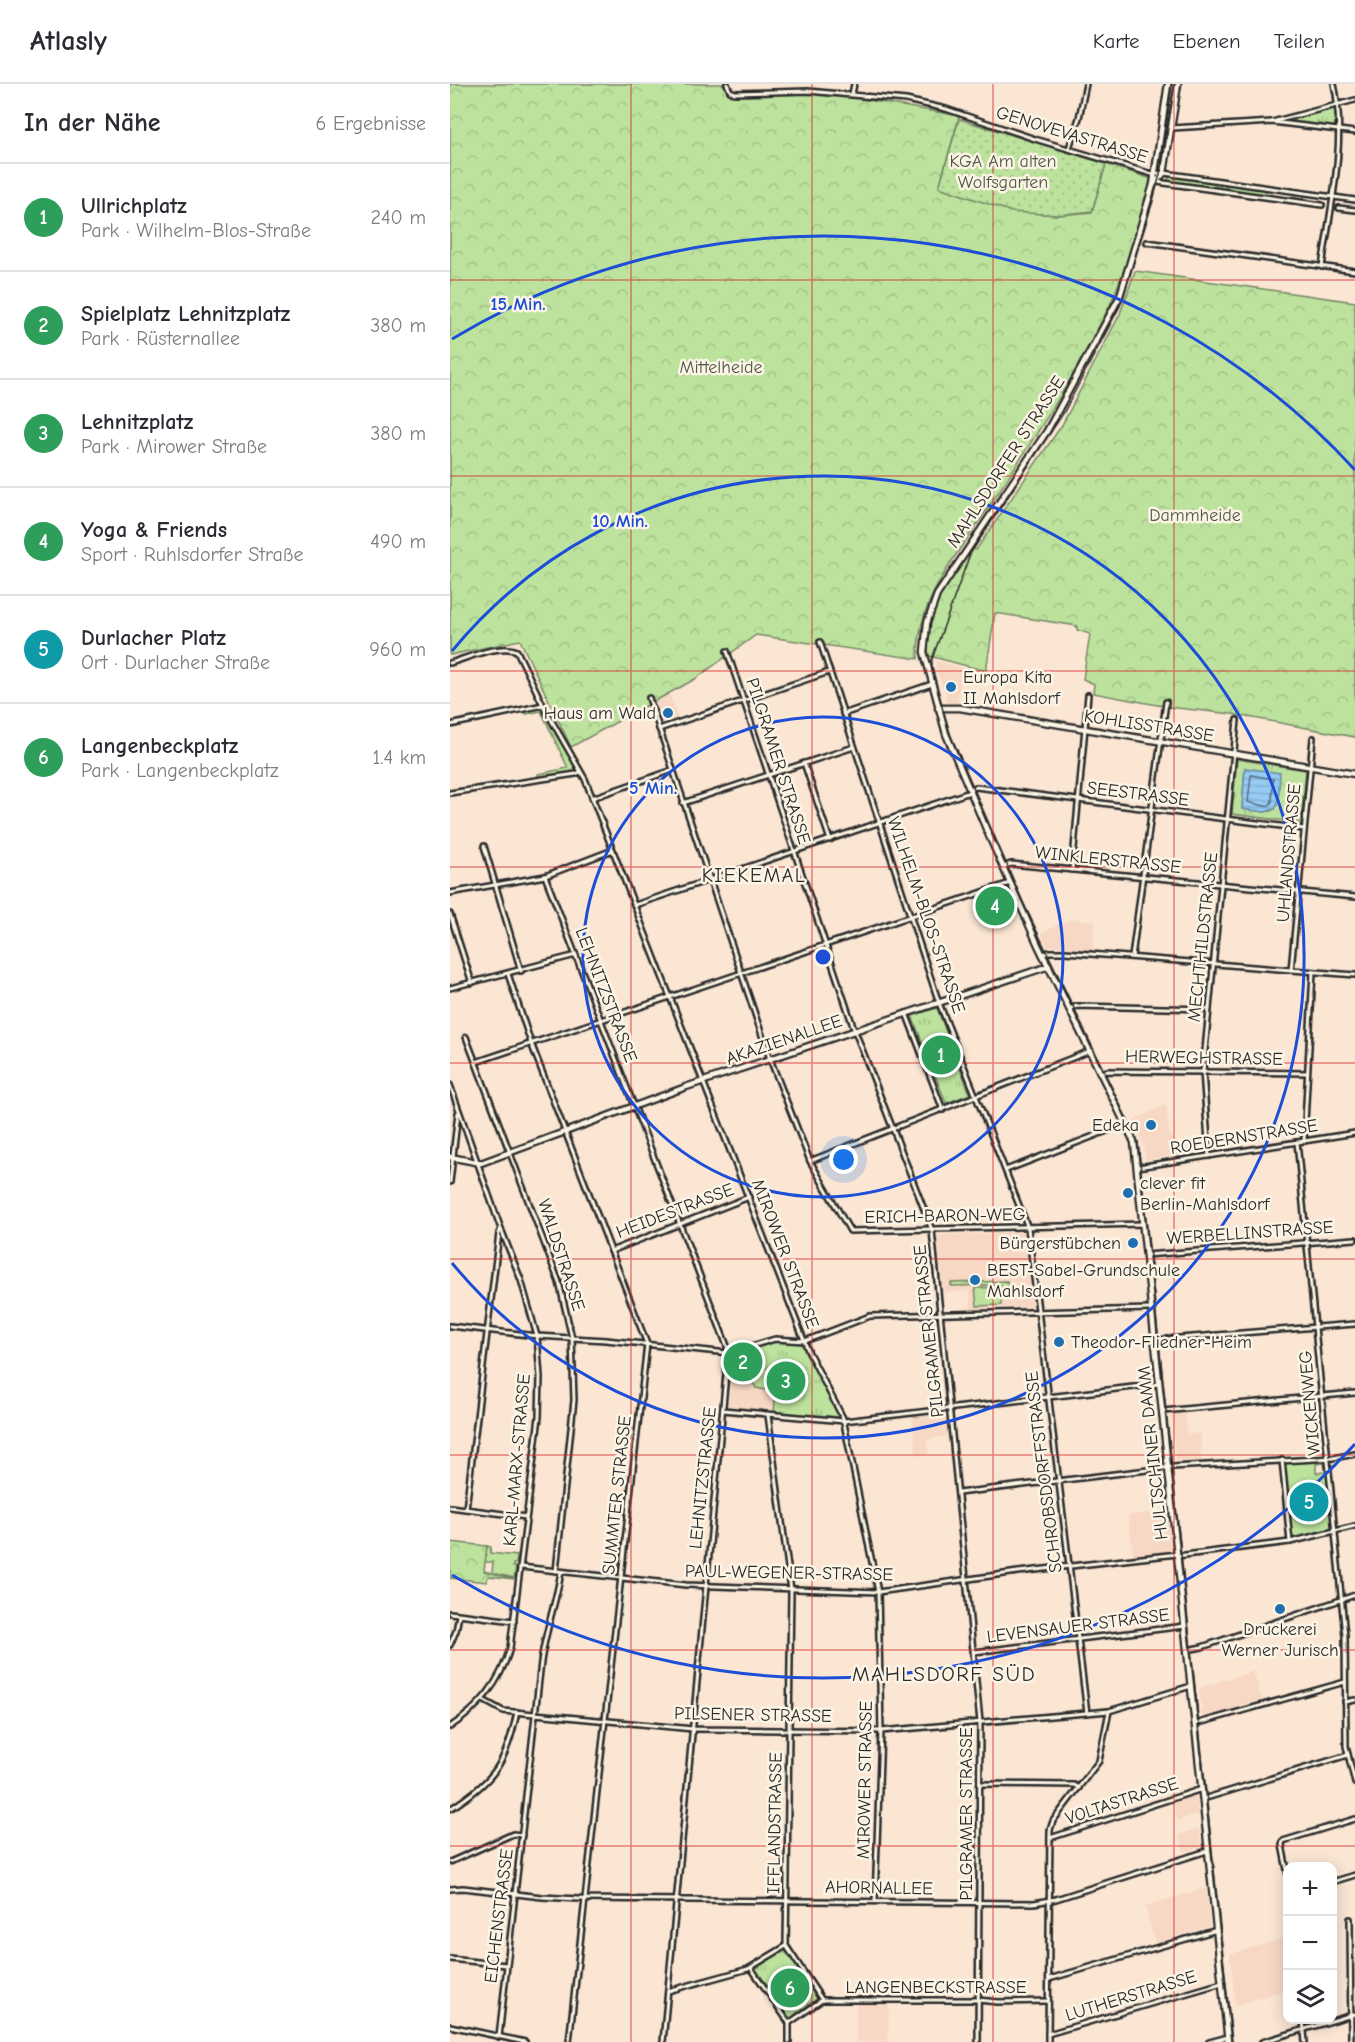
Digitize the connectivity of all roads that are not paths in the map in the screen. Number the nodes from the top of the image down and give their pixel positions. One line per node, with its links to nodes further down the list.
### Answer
1 (728, 84): 7 (street, GENOVEVASTRASSE)
2 (854, 84): 7 (street)
3 (1086, 84): 14 (street)
4 (1168, 84): 16 (main road, MAHLSDORFER STRASSE)
5 (1178, 84): 11 (main road)
6 (1334, 84): 9 (street)
7 (852, 94): 14 (street, GENOVEVASTRASSE)
8 (1355, 100): 9 (street)
9 (1338, 104): 10 (street); 12 (street)
10 (1272, 122): 11 (street); 12 (street)
11 (1172, 128): 15 (main road)
12 (1340, 130): 13 (street); 18 (street)
13 (1355, 132)
14 (1069, 148): 16 (street, GENOVEVASTRASSE)
15 (1164, 173): 16 (street); 17 (main road, MAHLSDORFER STRASSE); 18 (street)
16 (1155, 174): 17 (main road, MAHLSDORFER STRASSE)
17 (1154, 183): 20 (street); 28 (main road, MAHLSDORFER STRASSE)
18 (1331, 197): 19 (street); 24 (street)
19 (1355, 200)
20 (1322, 205)
21 (1339, 208): 22 (street)
22 (1355, 210)
23 (1147, 242): 24 (street)
24 (1322, 267): 25 (street)
25 (1355, 271)
26 (820, 642): 30 (street, WILHELM-BLOS-STRASSE)
27 (727, 651): 34 (street, PILGRAMER STRASSE)
28 (924, 652): 31 (main road, HULTSCHINER DAMM)
29 (450, 663): 36 (street, MIROWER STRASSE)
30 (829, 672): 34 (street); 38 (street, WILHELM-BLOS-STRASSE)
31 (932, 684): 37 (main road, HULTSCHINER DAMM); 38 (street)
32 (1088, 695): 42 (street)
33 (649, 699): 41 (street, ERICH-BARON-WEG)
34 (744, 700): 41 (street); 52 (street, PILGRAMER STRASSE)
35 (1166, 702): 44 (street)
36 (543, 705): 40 (street); 50 (street, MIROWER STRASSE)
37 (938, 708): 42 (main road, KOHLISSTRASSE); 53 (main road, HULTSCHINER DAMM)
38 (843, 714): 45 (street, WILHELM-BLOS-STRASSE)
39 (1237, 720): 46 (street, MECHTHILDSTRASSE)
40 (450, 724)
41 (659, 729): 49 (street, ERICH-BARON-WEG)
42 (1084, 730): 44 (main road, KOHLISSTRASSE); 56 (street)
43 (1313, 738): 48 (street, UHLANDSTRASSE)
44 (1161, 742): 46 (main road, KOHLISSTRASSE); 58 (street)
45 (855, 747): 47 (street); 60 (street, WILHELM-BLOS-STRASSE)
46 (1234, 754): 48 (main road, KOHLISSTRASSE); 59 (street, MECHTHILDSTRASSE)
47 (804, 763): 52 (street); 62 (street)
48 (1310, 767): 51 (main road, KOHLISSTRASSE); 61 (street, UHLANDSTRASSE)
49 (673, 770): 55 (street); 57 (street, ERICH-BARON-WEG)
50 (580, 772): 54 (street); 55 (street, MIROWER STRASSE)
51 (1355, 774)
52 (768, 775): 57 (street); 65 (street, PILGRAMER STRASSE)
53 (970, 791): 56 (street, SEESTRASSE); 60 (street); 66 (main road, HULTSCHINER DAMM)
54 (450, 792)
55 (592, 798): 64 (street, MIROWER STRASSE)
56 (1078, 800): 58 (street, SEESTRASSE); 67 (street)
57 (684, 803): 70 (street, ERICH-BARON-WEG)
58 (1151, 809): 59 (street, SEESTRASSE); 69 (street)
59 (1228, 820): 61 (street, SEESTRASSE); 73 (street, MECHTHILDSTRASSE)
60 (880, 823): 62 (street); 79 (street, WILHELM-BLOS-STRASSE)
61 (1304, 829): 74 (street, UHLANDSTRASSE)
62 (830, 840): 65 (street)
63 (484, 846): 72 (street)
64 (612, 850): 68 (street); 77 (street, MIROWER STRASSE)
65 (794, 852): 70 (street); 80 (street, PILGRAMER STRASSE)
66 (1003, 867): 67 (street, WINKLERSTRASSE); 71 (main road, HULTSCHINER DAMM)
67 (1072, 870): 69 (street, WINKLERSTRASSE)
68 (545, 876): 72 (street); 82 (street, LEHNITZSTRASSE)
69 (1142, 877): 73 (street, WINKLERSTRASSE); 83 (street)
70 (709, 879): 77 (street); 89 (street, ERICH-BARON-WEG)
71 (1010, 883): 79 (street); 81 (main road, HULTSCHINER DAMM)
72 (494, 885): 75 (street); 87 (street)
73 (1221, 885): 74 (street, WINKLERSTRASSE); 84 (street, MECHTHILDSTRASSE)
74 (1298, 892): 76 (street, WINKLERSTRASSE); 86 (street, UHLANDSTRASSE)
75 (450, 893)
76 (1355, 897)
77 (635, 905): 94 (street, MIROWER STRASSE)
78 (450, 914): 92 (street)
79 (911, 916): 80 (street); 95 (street, WILHELM-BLOS-STRASSE)
80 (825, 945): 89 (street); 100 (street, PILGRAMER STRASSE)
81 (1043, 954): 83 (street); 85 (main road, HULTSCHINER DAMM)
82 (576, 955): 87 (street); 99 (street, LEHNITZSTRASSE)
83 (1132, 957): 84 (street)
84 (1214, 964): 86 (street); 97 (street, MECHTHILDSTRASSE)
85 (1048, 966): 95 (main road, AKAZIENALLEE); 96 (main road, HULTSCHINER DAMM)
86 (1291, 970): 88 (street)
87 (521, 971): 90 (street)
88 (1313, 972): 91 (street); 108 (street)
89 (741, 973): 94 (street); 104 (street, ERICH-BARON-WEG)
90 (508, 974): 92 (street); 102 (street, SUMMTER STRASSE)
91 (1355, 975)
92 (472, 983): 93 (street)
93 (450, 988)
94 (670, 996): 99 (street); 109 (street, MIROWER STRASSE)
95 (939, 1002): 98 (main road, AKAZIENALLEE); 111 (street, WILHELM-BLOS-STRASSE)
96 (1069, 1009): 97 (street); 103 (main road, HULTSCHINER DAMM)
97 (1209, 1009): 106 (street, MECHTHILDSTRASSE)
98 (906, 1013): 100 (main road, AKAZIENALLEE); 114 (street)
99 (601, 1020): 102 (street); 112 (street, LEHNITZSTRASSE)
100 (855, 1030): 104 (main road, AKAZIENALLEE); 116 (street, PILGRAMER STRASSE)
101 (466, 1037): 105 (street, WALDSTRASSE)
102 (531, 1043): 105 (street); 117 (street, SUMMTER STRASSE)
103 (1090, 1052): 107 (main road, HULTSCHINER DAMM); 111 (street)
104 (770, 1059): 109 (main road, AKAZIENALLEE); 124 (street, ERICH-BARON-WEG)
105 (476, 1062): 121 (street, WALDSTRASSE)
106 (1203, 1071): 107 (street, HERWEGHSTRASSE); 108 (street, HERWEGHSTRASSE); 122 (street, MECHTHILDSTRASSE)
107 (1101, 1073): 115 (main road, HULTSCHINER DAMM)
108 (1307, 1073): 119 (street)
109 (704, 1081): 112 (main road, AKAZIENALLEE); 129 (street, MIROWER STRASSE)
110 (450, 1085): 113 (street, KARL-MARX-STRASSE)
111 (976, 1096): 114 (street); 127 (street, WILHELM-BLOS-STRASSE)
112 (634, 1106): 117 (main road, AKAZIENALLEE); 130 (street, LEHNITZSTRASSE)
113 (458, 1110): 123 (street); 125 (street, KARL-MARX-STRASSE)
114 (942, 1110): 116 (street)
115 (1126, 1123): 126 (main road, HULTSCHINER DAMM); 127 (street)
116 (893, 1129): 124 (street); 134 (street, PILGRAMER STRASSE)
117 (565, 1131): 121 (main road, AKAZIENALLEE); 137 (street, SUMMTER STRASSE)
118 (1355, 1133): 119 (street, ROEDERNSTRASSE)
119 (1304, 1141): 120 (street, ROEDERNSTRASSE)
120 (1297, 1142): 122 (street, ROEDERNSTRASSE); 136 (street, WICKENWEG)
121 (510, 1152): 125 (main road, AKAZIENALLEE); 147 (street, WALDSTRASSE)
122 (1209, 1156): 126 (street, ROEDERNSTRASSE)
123 (452, 1158): 125 (main road); 128 (street)
124 (810, 1161): 134 (street, ERICH-BARON-WEG)
125 (477, 1163): 133 (street, KARL-MARX-STRASSE)
126 (1137, 1167): 131 (main road, HULTSCHINER DAMM)
127 (1006, 1170): 132 (street, WILHELM-BLOS-STRASSE)
128 (450, 1182)
129 (749, 1197): 130 (street, HEIDESTRASSE); 148 (street, MIROWER STRASSE)
130 (680, 1224): 137 (street, HEIDESTRASSE); 151 (street, LEHNITZSTRASSE)
131 (1143, 1224): 132 (street, ERICH-BARON-WEG); 138 (main road, HULTSCHINER DAMM)
132 (1028, 1228): 134 (street, ERICH-BARON-WEG); 140 (street, SCHROBSDORFFSTRASSE)
133 (501, 1229): 145 (street); 146 (street, KARL-MARX-STRASSE)
134 (933, 1230): 141 (street, PILGRAMER STRASSE)
135 (1355, 1239): 136 (street, WERBELLINSTRASSE)
136 (1307, 1243): 138 (street, WERBELLINSTRASSE); 144 (street, WICKENWEG)
137 (611, 1251): 150 (street, SUMMTER STRASSE)
138 (1146, 1255): 139 (main road, HULTSCHINER DAMM)
139 (1152, 1308): 140 (street); 149 (main road, HULTSCHINER DAMM)
140 (1038, 1312): 141 (street); 155 (street, SCHROBSDORFFSTRASSE)
141 (941, 1314): 148 (street); 156 (street, PILGRAMER STRASSE)
142 (1355, 1324): 144 (street)
143 (450, 1326): 145 (street)
144 (1316, 1328): 149 (street); 154 (street, WICKENWEG)
145 (487, 1330): 146 (street); 168 (street)
146 (537, 1336): 147 (street); 169 (street, KARL-MARX-STRASSE)
147 (572, 1338): 150 (street); 176 (street, WALDSTRASSE)
148 (805, 1341): 151 (street); 160 (street, MIROWER STRASSE)
149 (1155, 1341): 152 (main road, HULTSCHINER DAMM)
150 (647, 1344): 151 (street); 178 (street, SUMMTER STRASSE)
151 (728, 1353): 157 (street, LEHNITZSTRASSE)
152 (1159, 1384): 155 (street); 158 (main road, HULTSCHINER DAMM)
153 (1355, 1393): 154 (street)
154 (1323, 1396): 158 (street); 162 (street, WICKENWEG)
155 (1048, 1397): 156 (street); 165 (street, SCHROBSDORFFSTRASSE)
156 (950, 1408): 160 (street); 166 (street, PILGRAMER STRASSE)
157 (723, 1410): 159 (street); 180 (street, LEHNITZSTRASSE)
158 (1162, 1412): 164 (main road, HULTSCHINER DAMM)
159 (768, 1415): 160 (street); 181 (street, IFFLANDSTRASSE)
160 (844, 1421): 182 (street, MIROWER STRASSE)
161 (1355, 1454): 162 (street)
162 (1329, 1458): 163 (street); 171 (street, WICKENWEG)
163 (1282, 1460): 164 (street); 172 (street)
164 (1168, 1468): 165 (street); 173 (main road, HULTSCHINER DAMM)
165 (1058, 1481): 166 (street); 175 (street, SCHROBSDORFFSTRASSE)
166 (958, 1493): 179 (street, PILGRAMER STRASSE)
167 (450, 1508): 168 (street)
168 (466, 1509): 169 (street)
169 (526, 1517): 174 (street, KARL-MARX-STRASSE)
170 (1355, 1526): 171 (street, PAUL-WEGENER-STRASSE)
171 (1335, 1531): 172 (street, PAUL-WEGENER-STRASSE); 184 (street, WICKENWEG)
172 (1290, 1542): 173 (street, PAUL-WEGENER-STRASSE)
173 (1177, 1555): 175 (street, PAUL-WEGENER-STRASSE); 188 (main road, HULTSCHINER DAMM)
174 (521, 1567): 176 (street, PAUL-WEGENER-STRASSE); 187 (street, KARL-MARX-STRASSE)
175 (1069, 1567): 179 (street, PAUL-WEGENER-STRASSE); 189 (street, SCHROBSDORFFSTRASSE)
176 (556, 1571): 177 (street, PAUL-WEGENER-STRASSE)
177 (561, 1572): 178 (street, PAUL-WEGENER-STRASSE); 201 (street)
178 (621, 1579): 180 (street, PAUL-WEGENER-STRASSE); 202 (street, SUMMTER STRASSE)
179 (968, 1580): 182 (street, PAUL-WEGENER-STRASSE); 192 (street, PILGRAMER STRASSE)
180 (706, 1586): 181 (street, PAUL-WEGENER-STRASSE); 206 (street, LEHNITZSTRASSE)
181 (791, 1590): 182 (street, PAUL-WEGENER-STRASSE); 207 (street, IFFLANDSTRASSE)
182 (878, 1592): 208 (street, MIROWER STRASSE)
183 (1355, 1595): 184 (street)
184 (1341, 1600): 191 (street); 193 (street, WICKENWEG)
185 (450, 1613): 186 (street)
186 (459, 1615): 187 (street); 190 (street)
187 (514, 1621): 195 (street, KARL-MARX-STRASSE)
188 (1185, 1626): 189 (street, LEVENSAUER STRASSE); 191 (main road, HULTSCHINER DAMM)
189 (1078, 1639): 192 (street, LEVENSAUER STRASSE); 200 (street, SCHROBSDORFFSTRASSE)
190 (450, 1646)
191 (1187, 1650): 194 (main road, HULTSCHINER DAMM)
192 (974, 1652): 203 (street, PILGRAMER STRASSE)
193 (1345, 1682): 197 (street, WICKENWEG); 204 (street)
194 (1191, 1686): 198 (street, PILSENER STRASSE); 204 (main road, HULTSCHINER DAMM)
195 (483, 1700): 199 (street, PILSENER STRASSE); 205 (street, KARL-MARX-STRASSE)
196 (1355, 1700): 197 (street)
197 (1345, 1702): 209 (street, WICKENWEG)
198 (1109, 1711): 200 (street, PILSENER STRASSE); 212 (street)
199 (517, 1712): 201 (street, PILSENER STRASSE); 215 (street)
200 (1087, 1713): 203 (street, PILSENER STRASSE)
201 (535, 1714): 202 (street, PILSENER STRASSE); 217 (street, EICHENSTRASSE)
202 (605, 1721): 206 (street, PILSENER STRASSE); 226 (street, SUMMTER STRASSE)
203 (980, 1722): 208 (street, PILSENER STRASSE); 211 (street, PILGRAMER STRASSE)
204 (1195, 1725): 213 (main road, HULTSCHINER DAMM)
205 (450, 1727)
206 (693, 1729): 207 (street, PILSENER STRASSE); 227 (street, LEHNITZSTRASSE)
207 (790, 1731): 208 (street, PILSENER STRASSE); 228 (street, IFFLANDSTRASSE)
208 (882, 1731): 229 (street, MIROWER STRASSE)
209 (1348, 1755): 210 (street, WICKENWEG); 214 (street)
210 (1355, 1783)
211 (980, 1784): 212 (street); 231 (street, PILGRAMER STRASSE)
212 (1079, 1788): 218 (street)
213 (1202, 1790): 214 (main road, HULTSCHINER DAMM); 218 (street, VOLTASTRASSE)
214 (1203, 1798): 219 (main road, HULTSCHINER DAMM)
215 (450, 1809)
216 (1355, 1818): 221 (street)
217 (522, 1835): 220 (street); 225 (street, EICHENSTRASSE)
218 (1050, 1838): 230 (street)
219 (1209, 1850): 230 (street, AHORNALLEE); 233 (main road, HULTSCHINER DAMM)
220 (450, 1862)
221 (1285, 1862)
222 (1355, 1875): 223 (street)
223 (1337, 1880)
224 (450, 1889): 225 (street, AHORNALLEE)
225 (514, 1894): 226 (street, AHORNALLEE); 236 (street, EICHENSTRASSE)
226 (585, 1899): 227 (street, AHORNALLEE); 253 (street, SUMMTER STRASSE)
227 (676, 1900): 228 (street, AHORNALLEE); 240 (street, LEHNITZSTRASSE)
228 (788, 1900): 229 (street, AHORNALLEE); 234 (street, IFFLANDSTRASSE)
229 (875, 1901): 231 (street, AHORNALLEE)
230 (1050, 1901): 231 (street, AHORNALLEE); 238 (street)
231 (979, 1902): 242 (street, PILGRAMER STRASSE)
232 (1350, 1919): 244 (street)
233 (1217, 1930): 238 (street); 239 (main road, HULTSCHINER DAMM)
234 (786, 1946): 237 (street); 241 (street)
235 (450, 1959): 236 (street)
236 (506, 1965): 250 (street, EICHENSTRASSE)
237 (752, 1968): 240 (street); 245 (street)
238 (1049, 1979): 243 (street)
239 (1222, 1983): 249 (street, LUTHERSTRASSE); 251 (main road, HULTSCHINER DAMM)
240 (668, 1990): 254 (street, LEHNITZSTRASSE)
241 (822, 2000): 242 (street, LANGENBECKSTRASSE); 245 (street)
242 (978, 2000): 243 (street, LANGENBECKSTRASSE); 256 (street, PILGRAMER STRASSE)
243 (1048, 2001): 249 (street)
244 (1353, 2015): 248 (street); 261 (street)
245 (789, 2023): 255 (street)
246 (1304, 2024): 248 (street)
247 (450, 2026): 250 (street)
248 (1304, 2029): 259 (street); 260 (street)
249 (1048, 2034): 257 (street)
250 (499, 2037): 252 (street)
251 (1228, 2039): 258 (street)
252 (525, 2042)
253 (569, 2042)
254 (663, 2042)
255 (789, 2042)
256 (978, 2042)
257 (1048, 2042)
258 (1209, 2042)
259 (1262, 2042)
260 (1305, 2042)
261 (1352, 2042)

